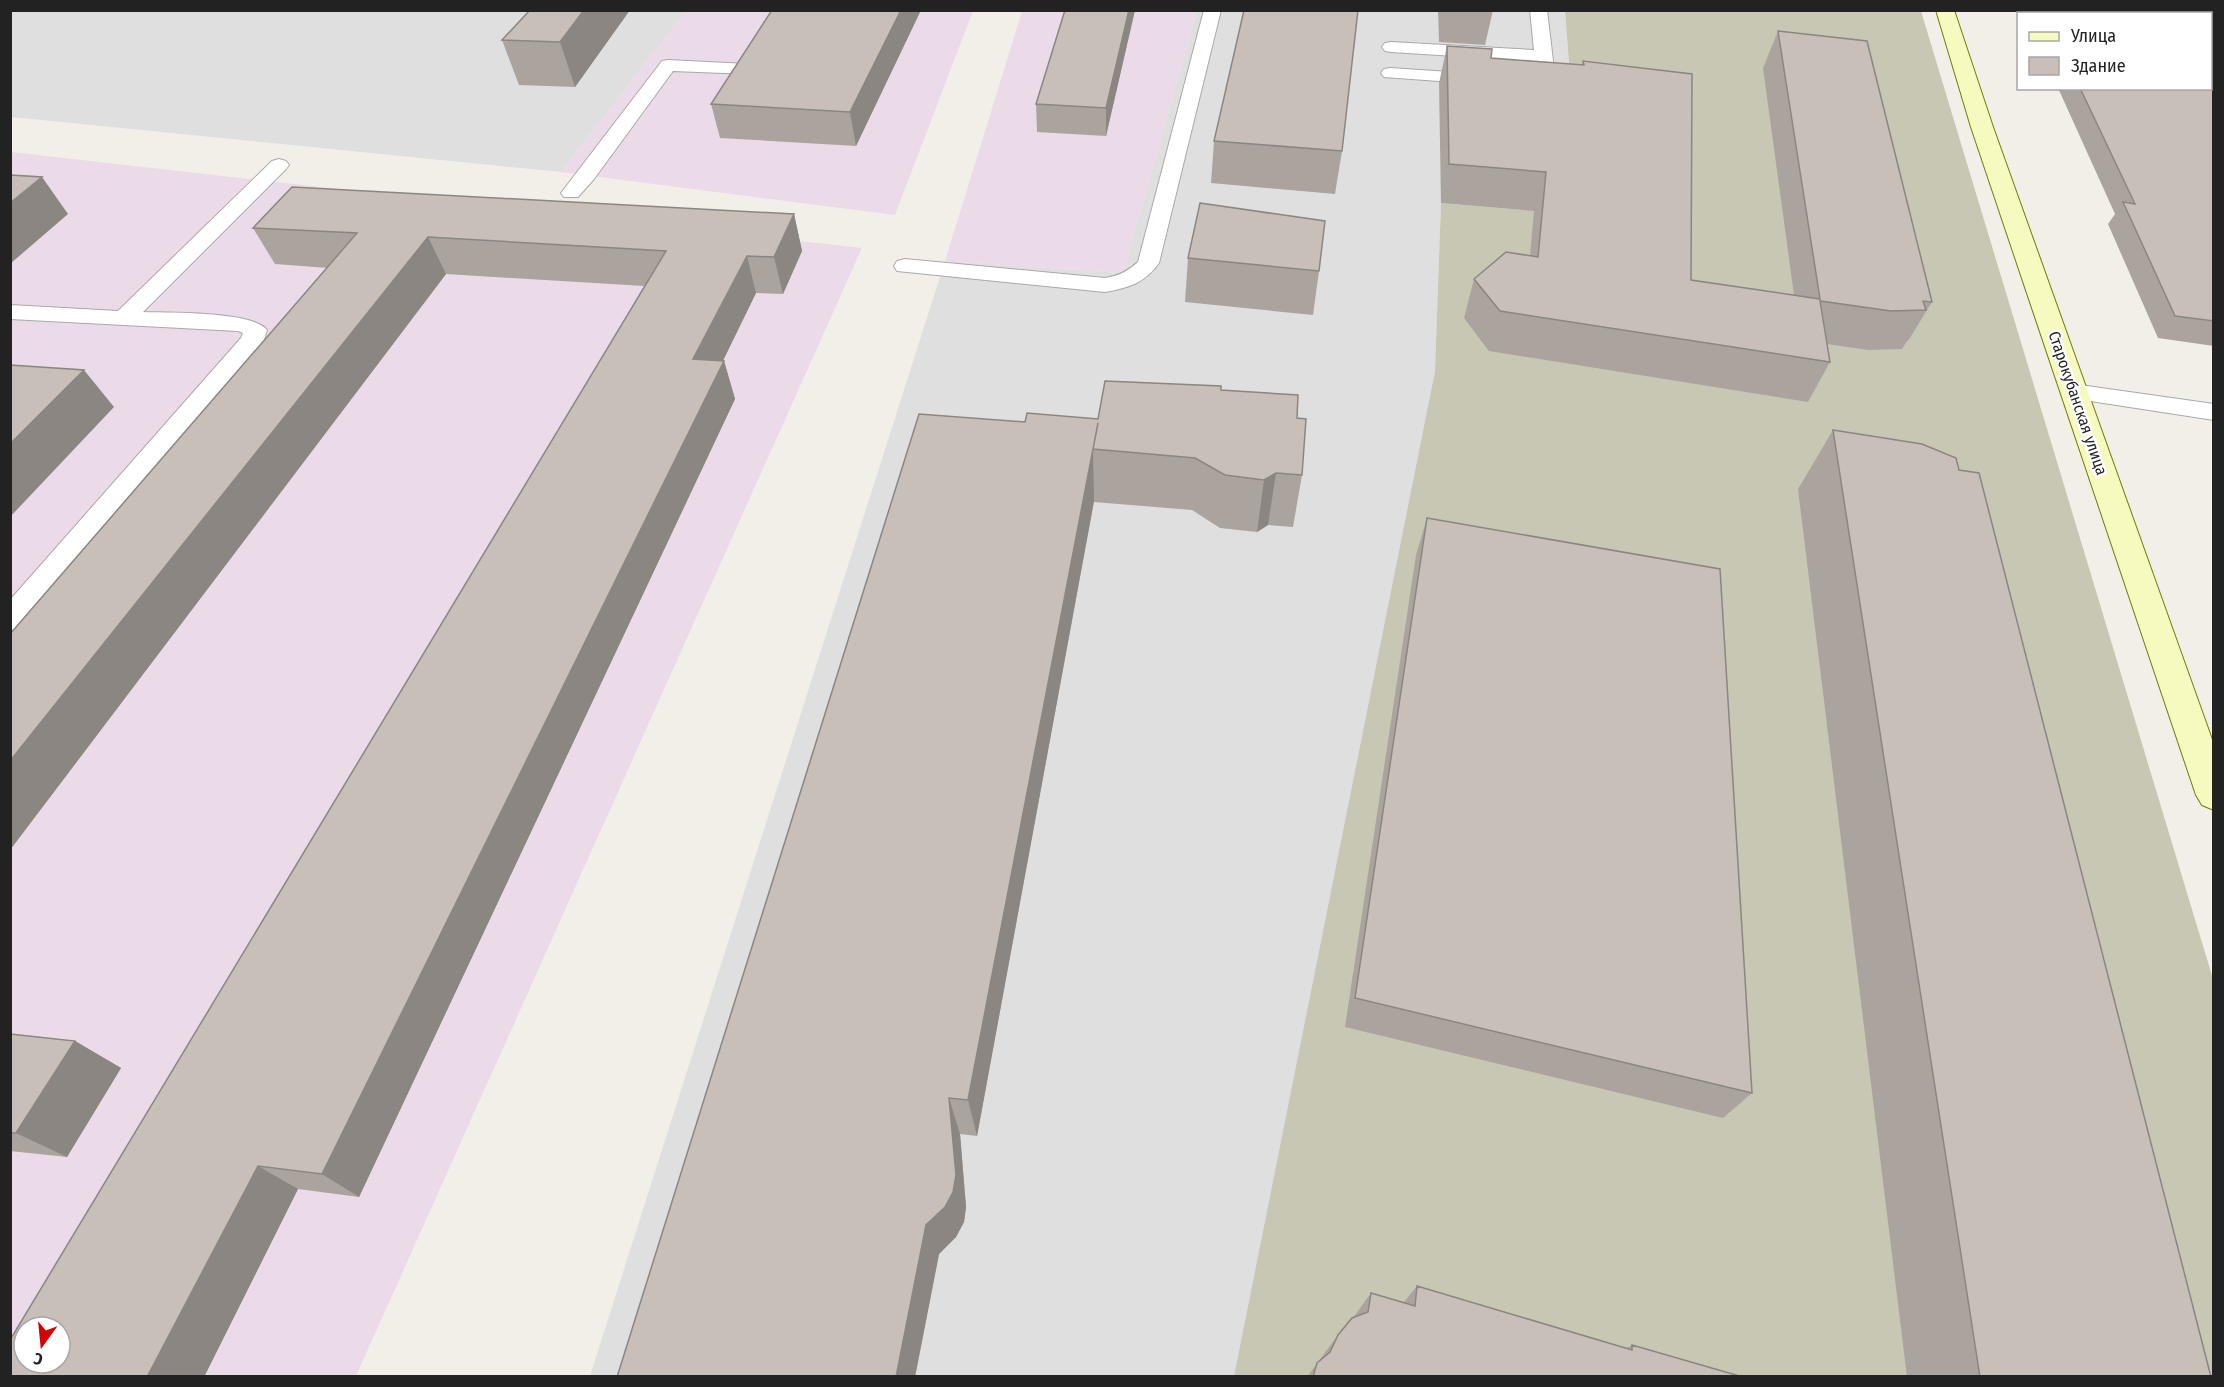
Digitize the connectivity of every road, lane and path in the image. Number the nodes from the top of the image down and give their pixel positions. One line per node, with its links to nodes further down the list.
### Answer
1 (1213, 10): 10 (lane)
2 (1538, 10): 5 (lane)
3 (1945, 10): 13 (street, Старокубанская улица)
4 (1391, 47): 5 (lane)
5 (1543, 56): 7 (lane)
6 (748, 69): 9 (lane)
7 (1390, 73)
8 (279, 165): 12 (lane)
9 (571, 193)
10 (905, 266)
11 (10, 312): 12 (lane)
12 (125, 317): 15 (lane)
13 (2073, 392): 14 (lane); 16 (street, Старокубанская улица)
14 (2214, 412)
15 (10, 620)
16 (2214, 795)

